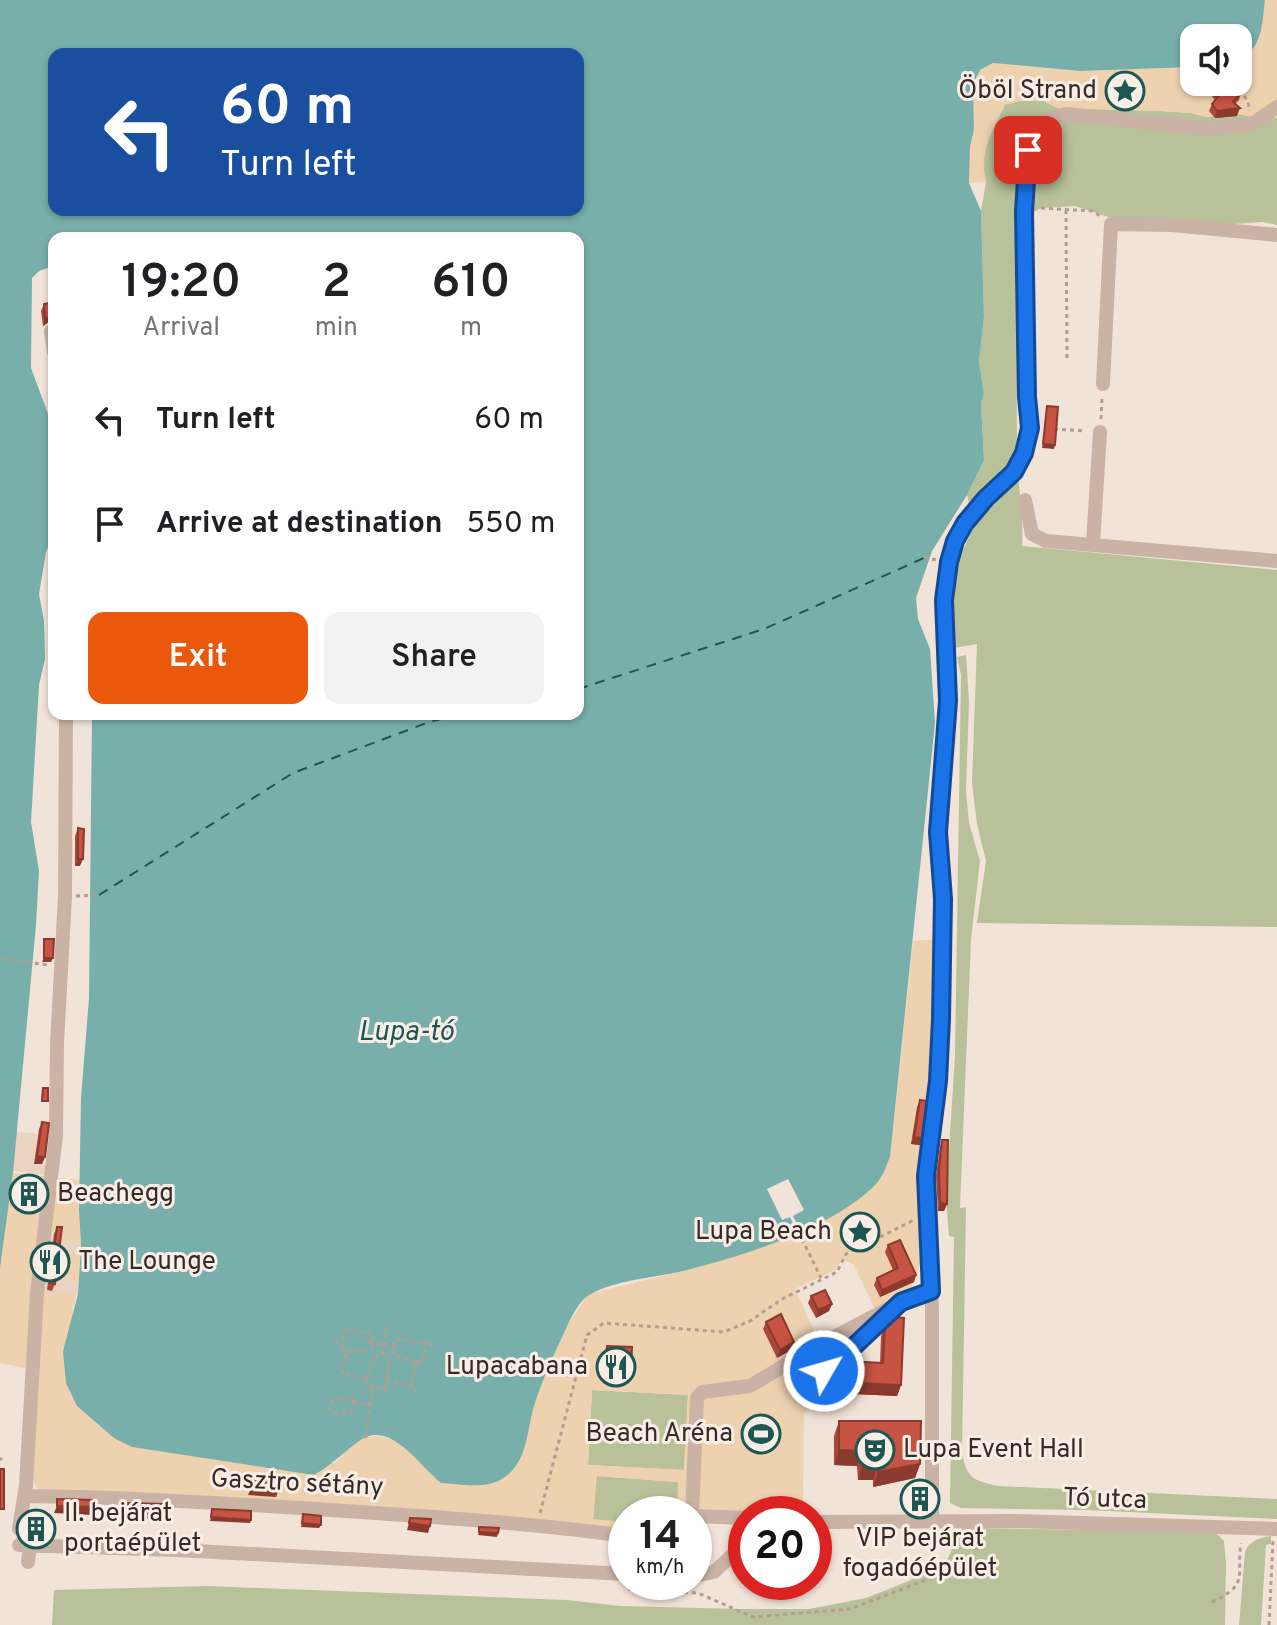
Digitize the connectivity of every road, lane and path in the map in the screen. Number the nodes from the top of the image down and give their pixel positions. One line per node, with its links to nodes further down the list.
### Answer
1 (1244, 96): 3 (path)
2 (1277, 107): 3 (street)
3 (1252, 124): 10 (street)
4 (1041, 208): 5 (path)
5 (1066, 210): 6 (path); 8 (path)
6 (1111, 224): 7 (street); 9 (street)
7 (1277, 235)
8 (1067, 360)
9 (1103, 384): 11 (path)
10 (1030, 428): 11 (path); 20 (street)
11 (1100, 432): 13 (street)
12 (1025, 500): 13 (street)
13 (1093, 544): 14 (street)
14 (1277, 561)
15 (66, 720): 17 (street)
16 (99, 895): 17 (path)
17 (65, 896): 19 (street)
18 (3, 959): 19 (path)
19 (61, 967): 46 (street)
20 (927, 1214): 22 (path); 23 (street)
21 (802, 1239): 22 (path)
22 (821, 1279): 51 (path)
23 (931, 1291): 24 (street); 48 (street)
24 (901, 1302): 33 (street); 33 (street)
25 (388, 1323): 30 (path)
26 (334, 1341): 29 (path)
27 (426, 1341): 31 (path); 32 (path); 37 (path)
28 (371, 1342): 29 (path); 30 (path); 35 (path)
29 (342, 1343): 35 (path)
30 (384, 1345): 32 (path); 36 (path)
31 (435, 1345)
32 (393, 1346): 34 (path); 37 (path)
33 (817, 1346): 47 (street)
34 (400, 1347)
35 (347, 1351): 38 (path)
36 (382, 1354): 38 (path); 39 (path)
37 (416, 1362): 40 (path)
38 (367, 1378): 41 (path)
39 (386, 1381): 40 (path); 41 (path)
40 (411, 1385): 42 (path)
41 (373, 1386): 44 (path)
42 (418, 1396)
43 (355, 1402): 43 (path); 44 (path)
44 (369, 1405): 45 (path)
45 (366, 1438)
46 (24, 1496): 51 (street, Gasztro sétány); 55 (street)
47 (694, 1496)
48 (932, 1520): 49 (street, Tó utca); 50 (street, Tó utca)
49 (988, 1521): 52 (street, Tó utca); 60 (path)
50 (832, 1522)
51 (535, 1524): 54 (street, Gasztro sétány)
52 (1248, 1528): 53 (street, Tó utca); 61 (path)
53 (1275, 1529): 62 (path)
54 (608, 1534)
55 (23, 1540): 57 (street); 59 (street)
56 (728, 1559): 58 (street)
57 (28, 1562)
58 (712, 1572)
59 (608, 1573)
60 (712, 1599)
61 (1212, 1602)
62 (1269, 1625)

